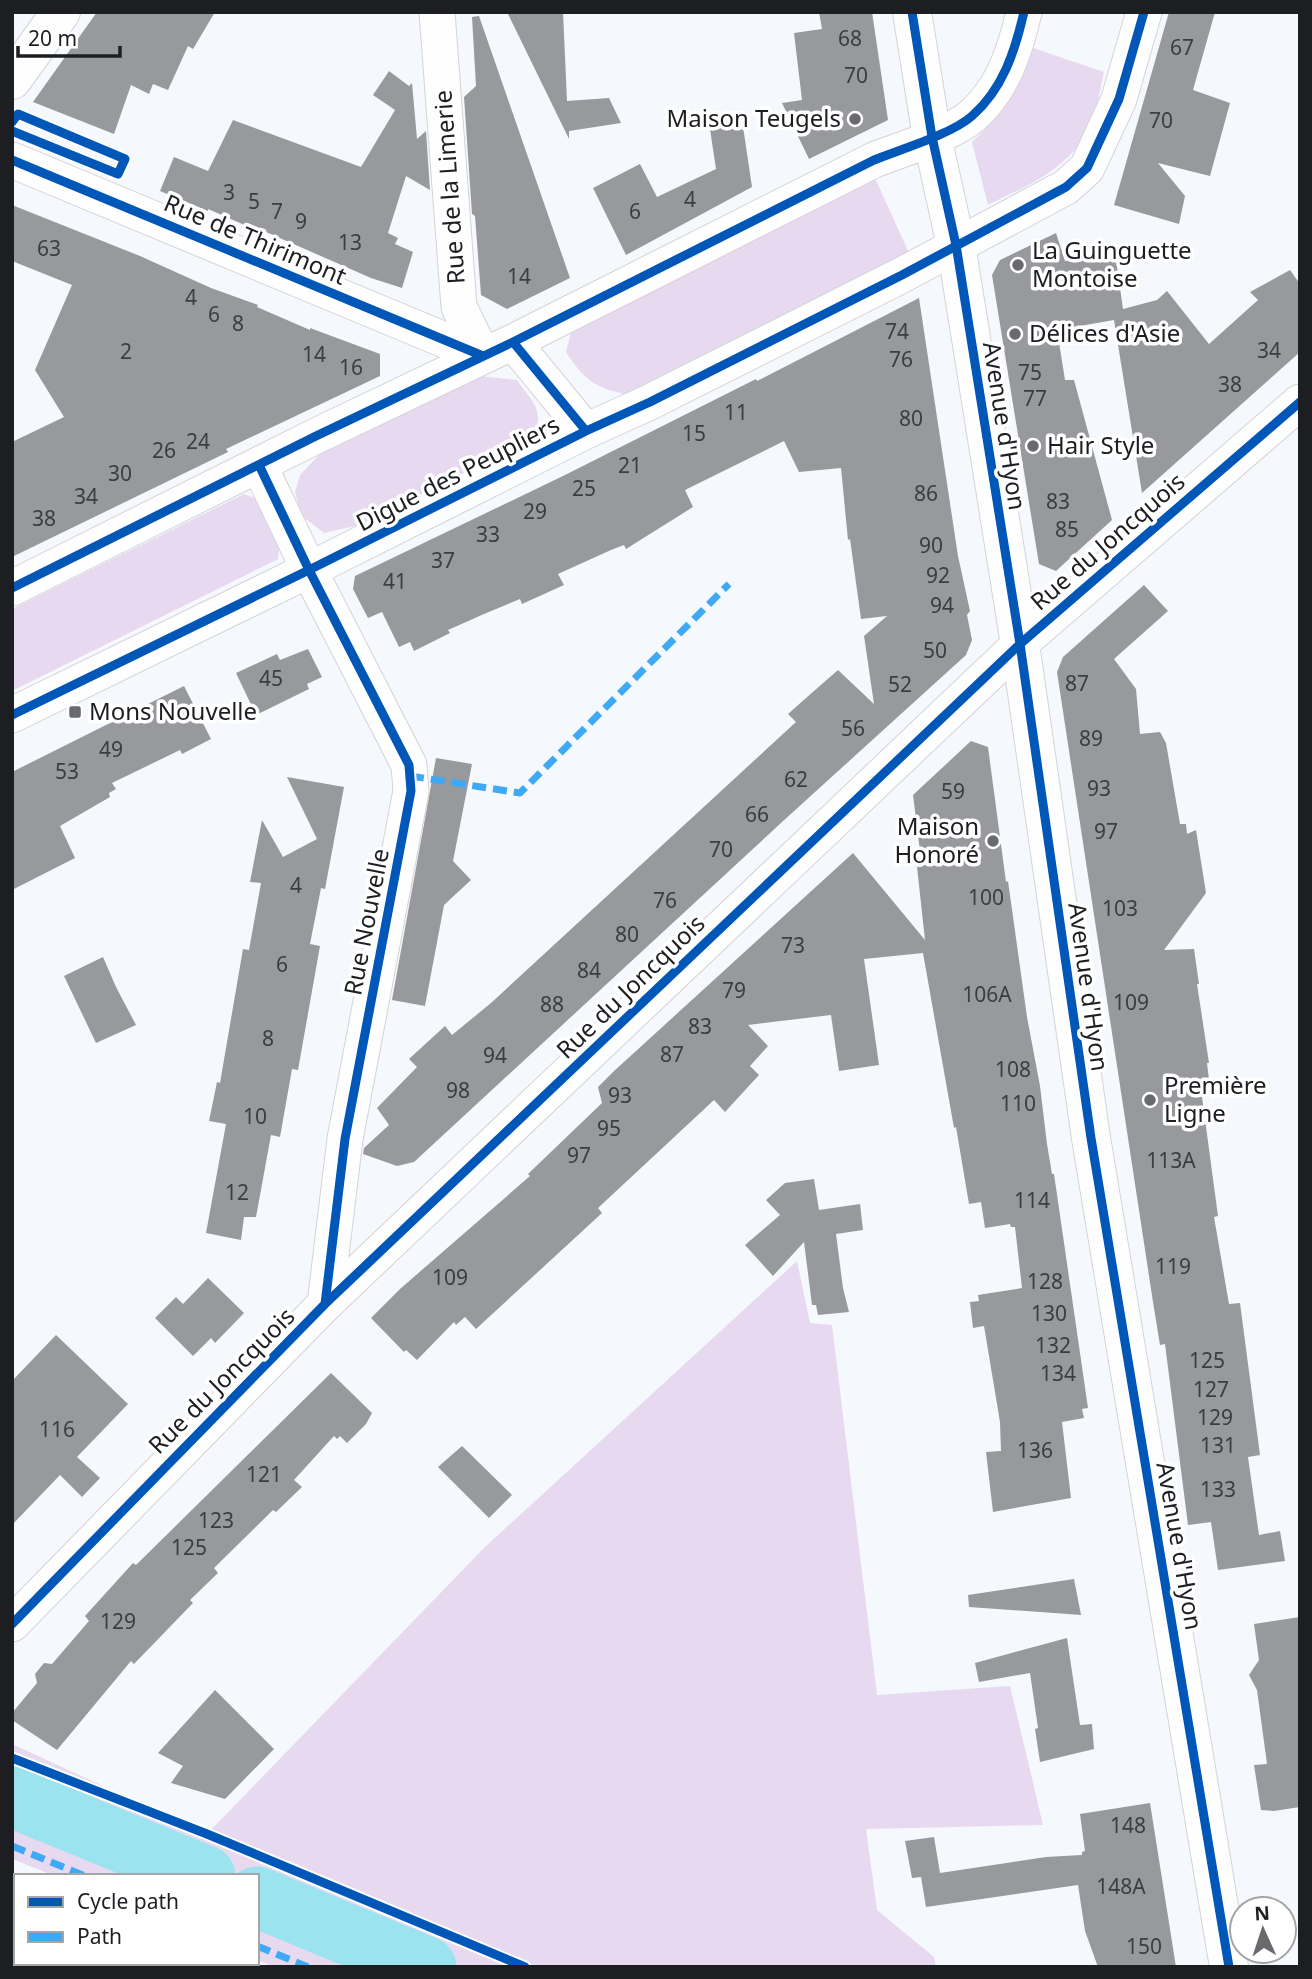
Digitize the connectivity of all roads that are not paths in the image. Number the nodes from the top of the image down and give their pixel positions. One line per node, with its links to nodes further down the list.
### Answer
1 (61, 12): 6 (street)
2 (438, 12): 10 (street, Rue de la Limerie)
3 (912, 12): 7 (street, Avenue d'Hyon)
4 (1024, 12): 7 (street)
5 (1144, 12): 9 (street, Digue des Peupliers)
6 (12, 80)
7 (932, 137): 9 (street, Avenue d'Hyon); 10 (street)
8 (12, 160): 10 (street, Rue de Thirimont)
9 (956, 245): 12 (street, Digue des Peupliers); 16 (street, Avenue d'Hyon)
10 (498, 349): 12 (street); 13 (street)
11 (1300, 402): 16 (street, Rue du Joncquois)
12 (586, 430): 14 (street, Digue des Peupliers)
13 (260, 465): 14 (street, Rue Nouvelle); 15 (street)
14 (309, 570): 17 (street, Digue des Peupliers); 18 (street, Rue Nouvelle)
15 (12, 588)
16 (1020, 644): 18 (street, Rue du Joncquois); 20 (street, Avenue d'Hyon)
17 (12, 715)
18 (325, 1304): 19 (street, Rue du Joncquois)
19 (12, 1624)
20 (1229, 1967)

